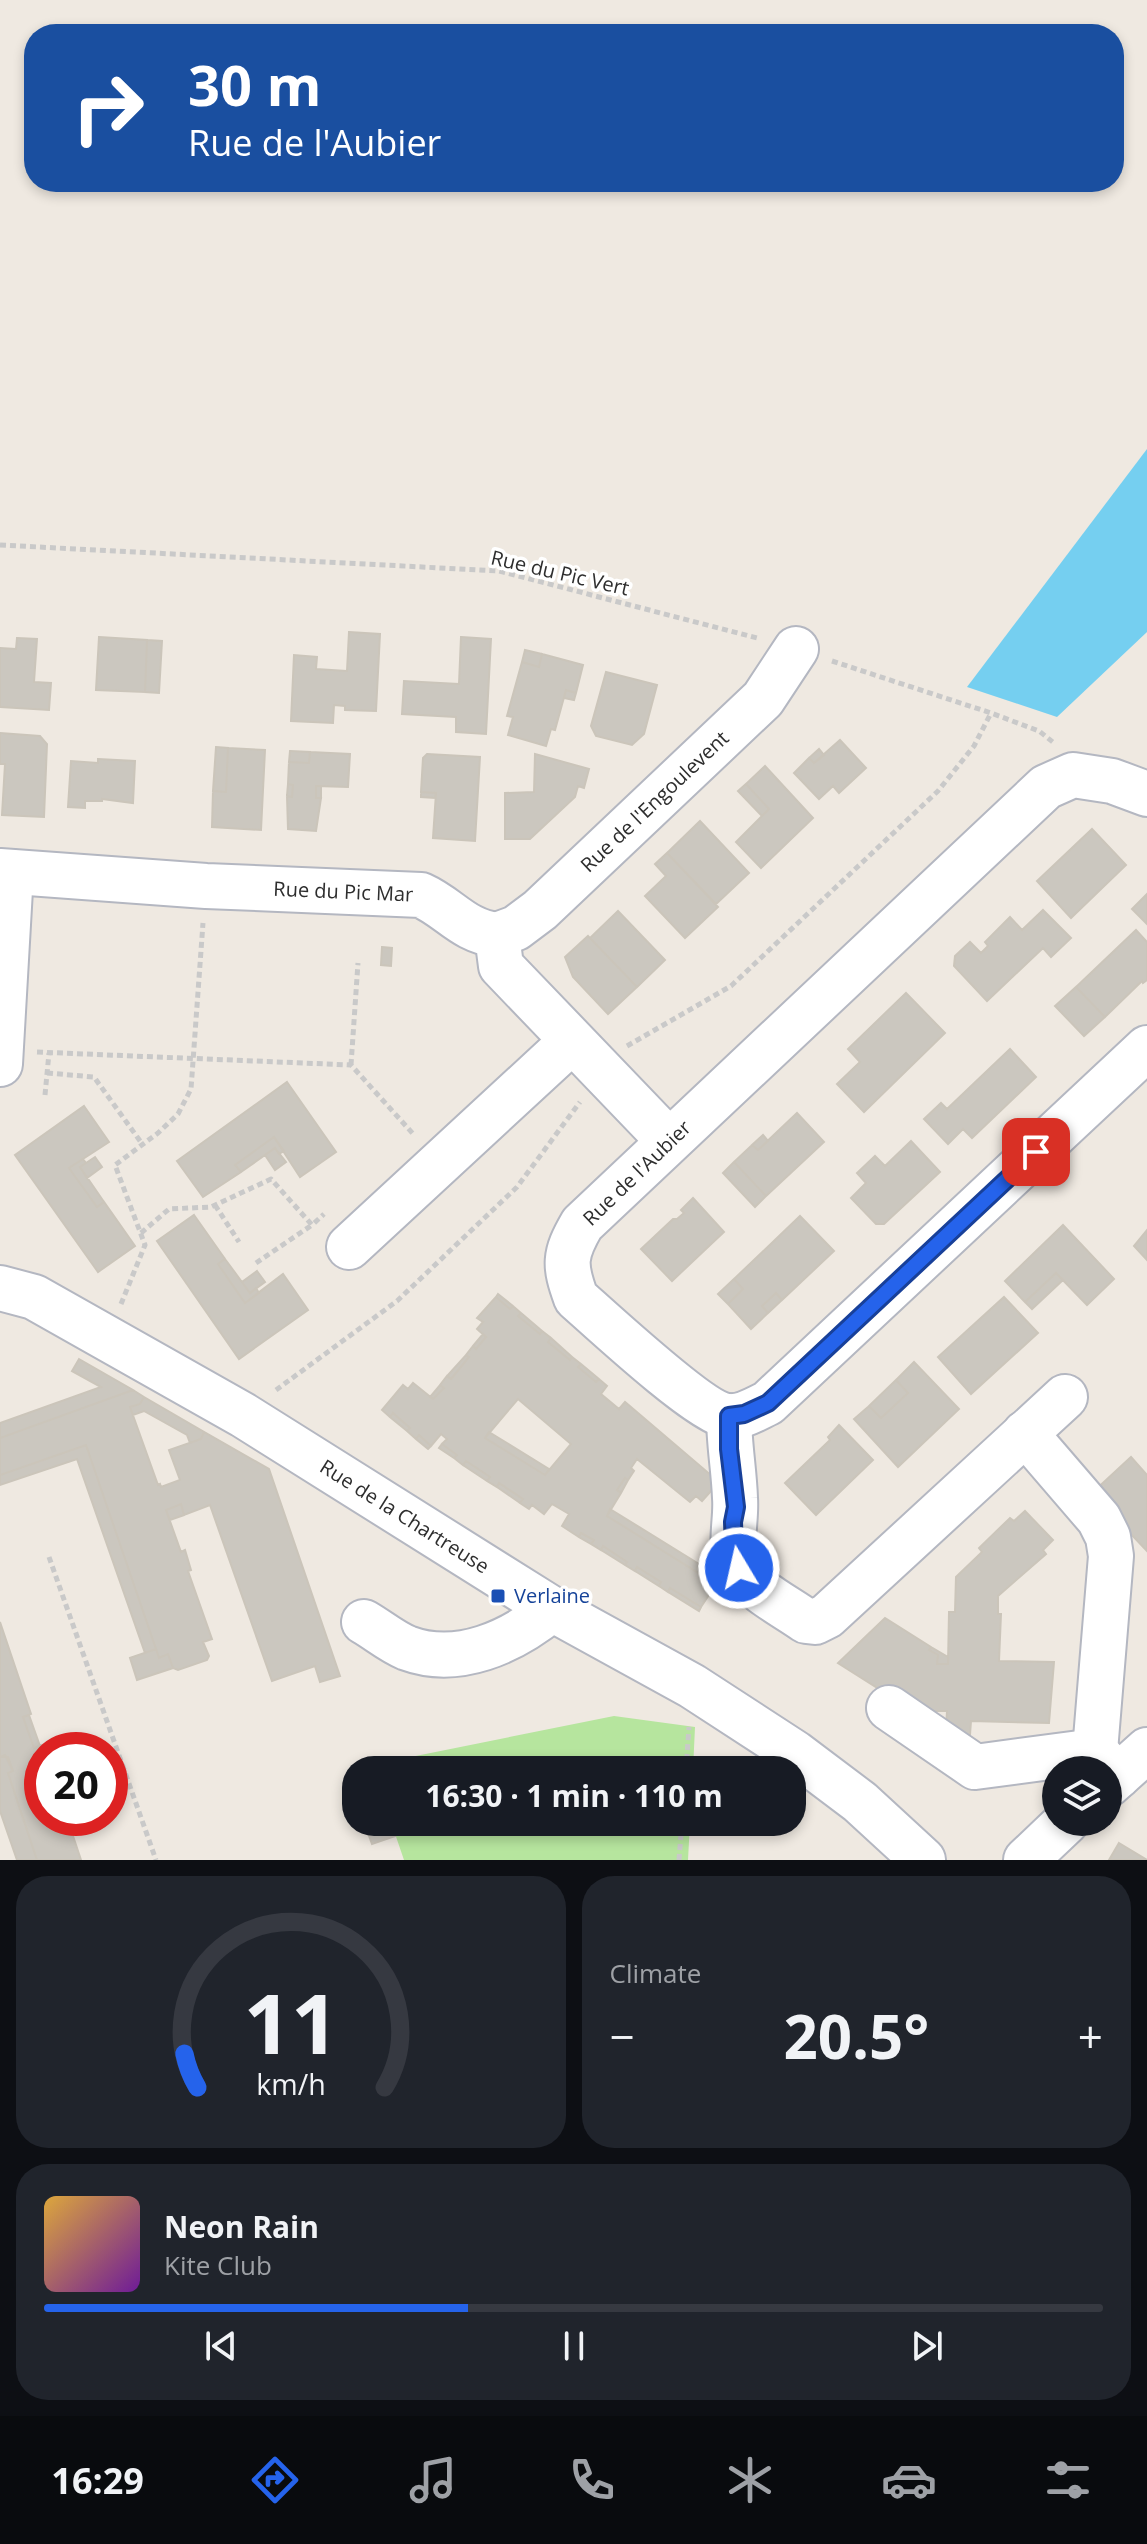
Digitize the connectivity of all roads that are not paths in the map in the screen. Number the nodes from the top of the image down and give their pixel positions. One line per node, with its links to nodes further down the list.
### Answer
1 (796, 649): 4 (street, Rue de l'Engoulevent)
2 (1147, 794): 9 (street, Rue de l'Aubier)
3 (6, 871): 4 (street, Rue du Pic Mar); 7 (street)
4 (497, 935): 5 (street)
5 (572, 1041): 9 (street); 10 (street)
6 (1147, 1048): 13 (street)
7 (1, 1050): 8 (street)
8 (0, 1064)
9 (669, 1141): 13 (street, Rue de l'Aubier)
10 (349, 1247)
11 (11, 1293): 15 (street, Rue de la Chartreuse)
12 (1065, 1397): 14 (street)
13 (729, 1416): 14 (street)
14 (1025, 1433): 18 (street)
15 (552, 1609): 16 (street); 21 (street, Rue de la Chartreuse)
16 (364, 1622)
17 (889, 1708): 19 (street)
18 (1117, 1756)
19 (1042, 1767)
20 (1051, 1836): 22 (street)
21 (923, 1860)
22 (1026, 1860)

